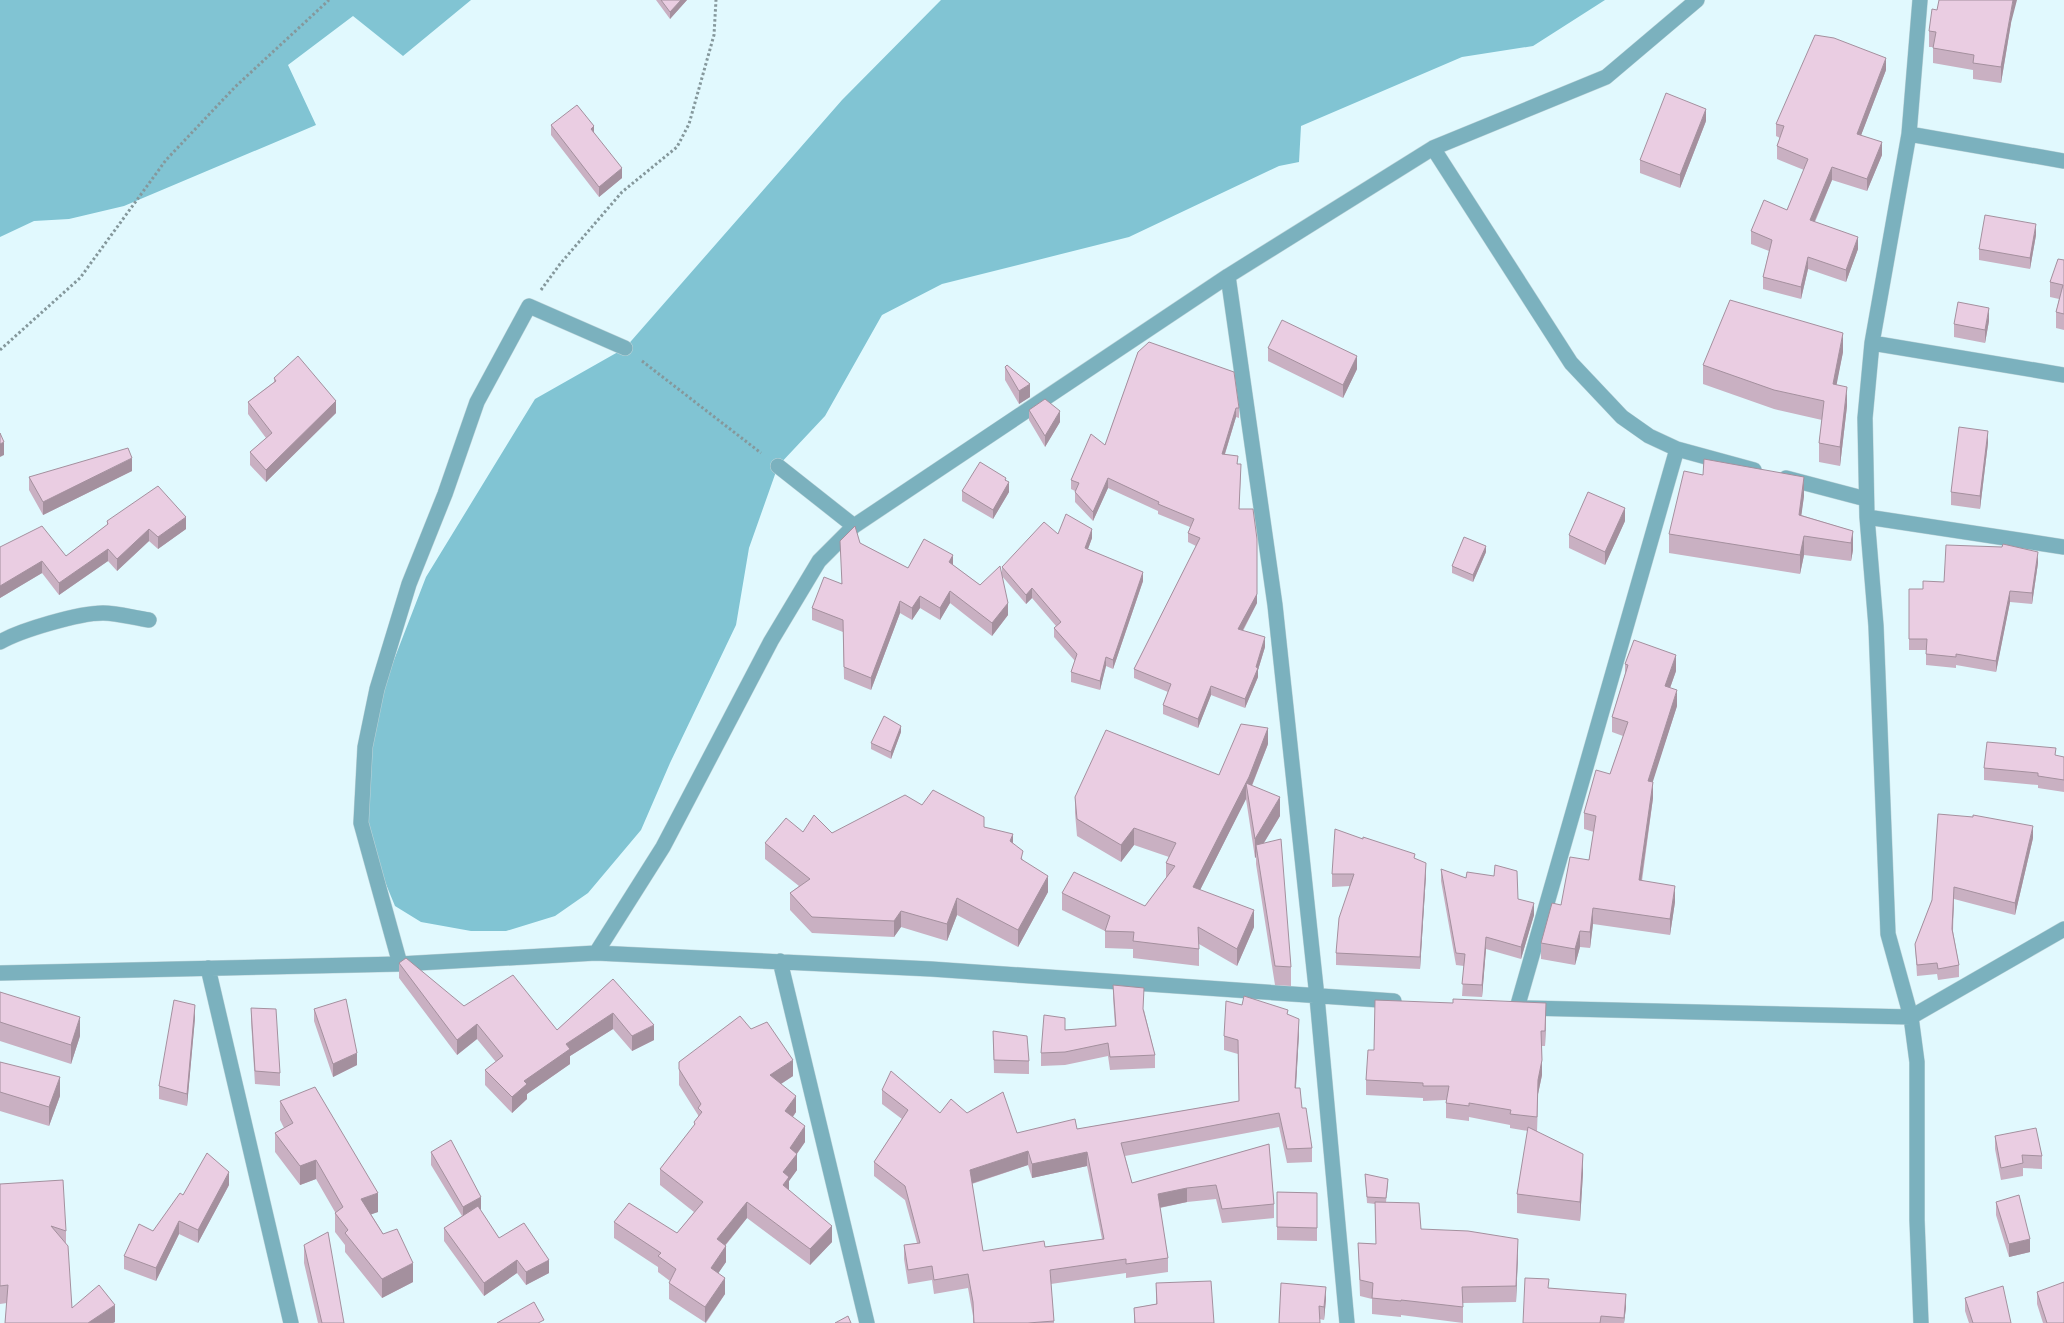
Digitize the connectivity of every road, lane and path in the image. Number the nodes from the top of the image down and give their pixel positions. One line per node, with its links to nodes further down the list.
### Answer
1 (329, 0): 12 (path)
2 (716, 0): 9 (path)
3 (1697, 0): 6 (street)
4 (1920, 0): 5 (street)
5 (1908, 134): 7 (street); 10 (street)
6 (1433, 148): 8 (street); 14 (street)
7 (2064, 161)
8 (1228, 276): 18 (street); 28 (street)
9 (529, 306): 11 (street); 25 (street)
10 (1872, 343): 13 (street); 16 (street)
11 (625, 348): 15 (path)
12 (0, 350)
13 (2064, 375)
14 (1677, 449): 16 (street); 30 (street)
15 (778, 466): 18 (street)
16 (1866, 499): 17 (street)
17 (1867, 517): 19 (street); 30 (street)
18 (854, 526): 23 (street)
19 (2064, 547)
20 (149, 620): 21 (street)
21 (0, 642)
22 (2064, 929): 30 (street)
23 (596, 953): 24 (street); 25 (street)
24 (780, 961): 28 (street); 32 (street)
25 (400, 964): 26 (street)
26 (208, 968): 27 (street); 31 (street)
27 (0, 973)
28 (1317, 997): 29 (street); 33 (street)
29 (1406, 1002)
30 (1911, 1017): 34 (street)
31 (291, 1323)
32 (867, 1323)
33 (1347, 1323)
34 (1921, 1323)

